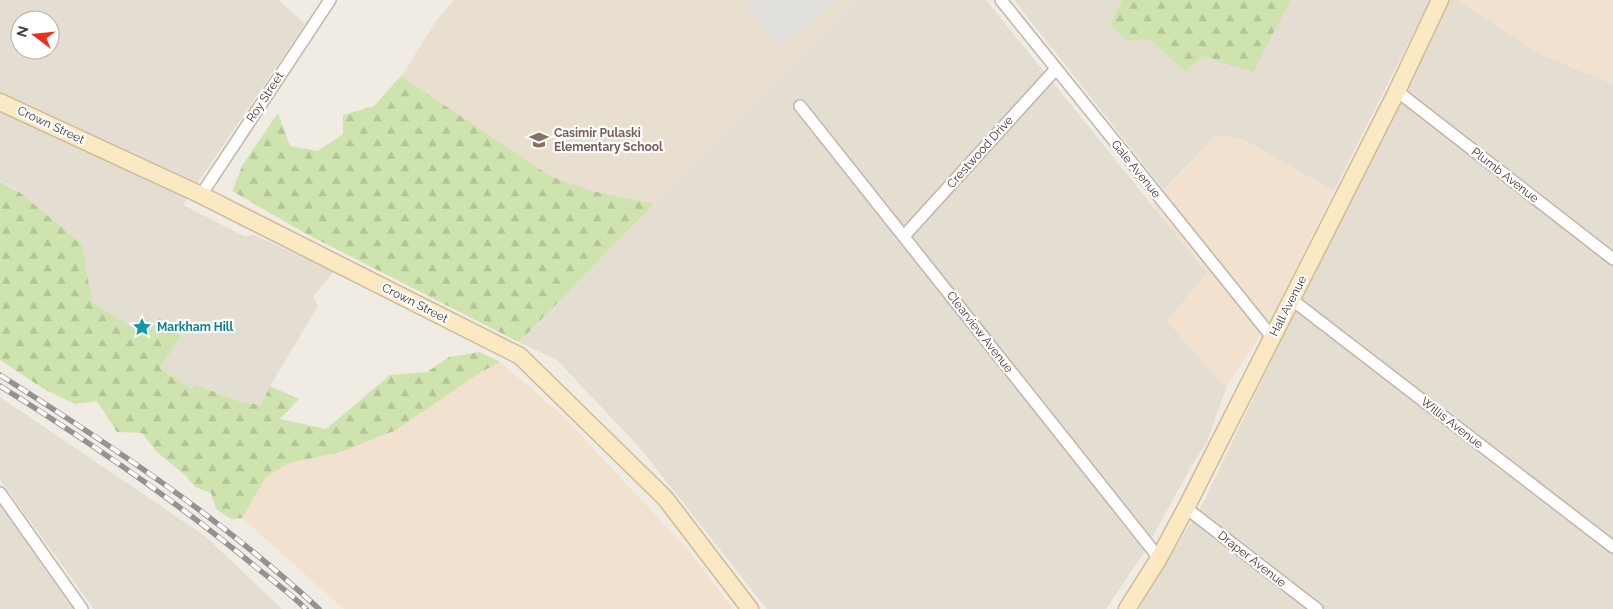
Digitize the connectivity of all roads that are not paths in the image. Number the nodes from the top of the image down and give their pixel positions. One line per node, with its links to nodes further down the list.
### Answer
1 (330, 0): 8 (street, Roy Street)
2 (1001, 0): 4 (street, Gale Avenue)
3 (1440, 0): 5 (street, Hall Avenue)
4 (1056, 69): 9 (street, Crestwood Drive); 12 (street, Gale Avenue)
5 (1397, 92): 10 (street, Plumb Avenue); 11 (street, Hall Avenue)
6 (0, 102): 8 (street, Crown Street)
7 (800, 106): 9 (street, Clearview Avenue)
8 (201, 195): 18 (street, Crown Street)
9 (904, 236): 16 (street, Clearview Avenue)
10 (1613, 259)
11 (1291, 299): 12 (street, Hall Avenue); 15 (street, Willis Avenue)
12 (1272, 338): 14 (street, Hall Avenue)
13 (0, 493): 17 (street)
14 (1186, 508): 16 (street, Hall Avenue); 20 (street, Draper Avenue)
15 (1613, 547)
16 (1159, 558): 19 (street, Hall Avenue)
17 (82, 609)
18 (750, 609)
19 (1127, 609)
20 (1317, 609)

